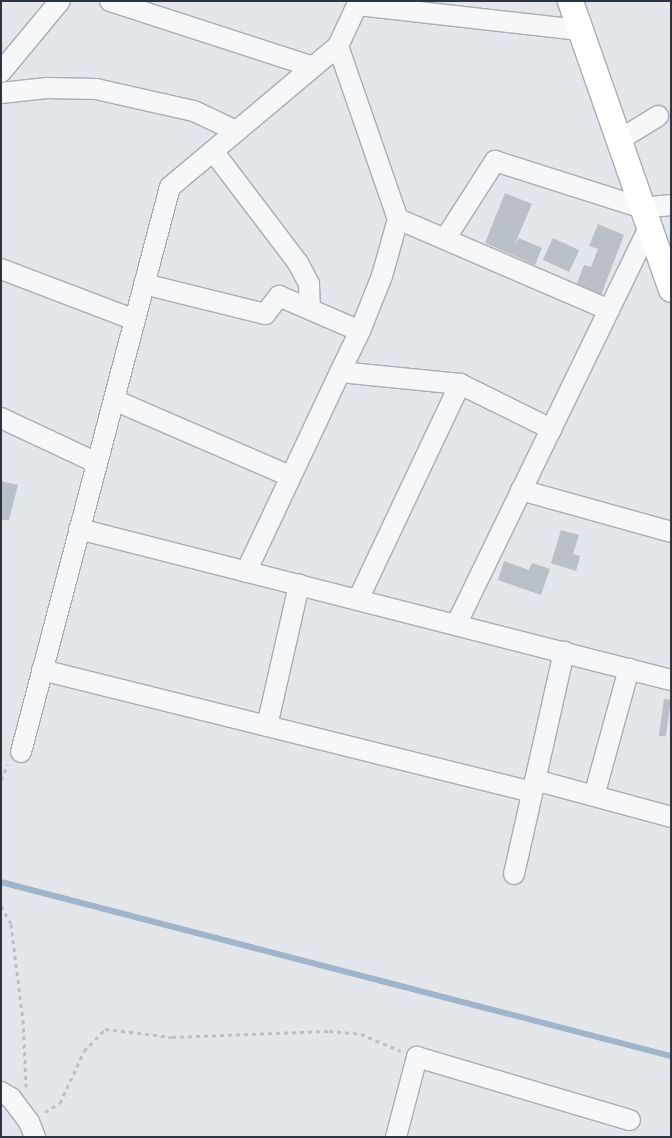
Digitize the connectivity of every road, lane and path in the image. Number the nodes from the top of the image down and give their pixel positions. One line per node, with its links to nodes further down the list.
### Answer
1 (110, 1): 7 (street)
2 (570, 1): 5 (main road)
3 (55, 3): 8 (street)
4 (358, 3): 5 (street); 6 (street)
5 (581, 30): 12 (main road)
6 (338, 46): 7 (street); 16 (street)
7 (312, 67): 11 (street)
8 (1, 72)
9 (1, 93): 11 (street)
10 (658, 116): 12 (street)
11 (236, 132): 13 (street)
12 (618, 140): 15 (main road)
13 (213, 151): 19 (street); 21 (street)
14 (671, 205): 15 (street)
15 (645, 218): 17 (street); 20 (main road); 22 (street)
16 (398, 219): 17 (street); 24 (street)
17 (445, 239): 22 (street)
18 (1, 269): 23 (street)
19 (144, 284): 21 (street); 23 (street)
20 (671, 288)
21 (310, 310): 24 (street)
22 (609, 310): 29 (street)
23 (134, 320): 27 (street)
24 (360, 331): 25 (street)
25 (340, 372): 26 (street); 31 (street)
26 (460, 384): 29 (street); 37 (street)
27 (114, 400): 30 (street); 31 (street)
28 (1, 418): 30 (street)
29 (551, 429): 32 (street)
30 (97, 463): 33 (street)
31 (290, 476): 35 (street)
32 (521, 490): 34 (street); 38 (street)
33 (79, 529): 35 (street); 41 (street)
34 (671, 532)
35 (246, 572): 36 (street)
36 (299, 585): 37 (street); 43 (street)
37 (358, 600): 38 (street)
38 (456, 625): 39 (street)
39 (564, 652): 40 (street); 45 (street)
40 (629, 669): 42 (street); 46 (street)
41 (42, 670): 43 (street); 44 (street)
42 (671, 680)
43 (267, 726): 45 (street)
44 (21, 752)
45 (533, 786): 46 (street); 48 (street)
46 (594, 796): 47 (street)
47 (671, 816)
48 (514, 874)
49 (1, 906): 51 (path)
50 (417, 1057): 52 (street); 53 (path); 54 (street)
51 (6, 1095): 53 (street)
52 (630, 1120)
53 (32, 1129)
54 (396, 1137)

